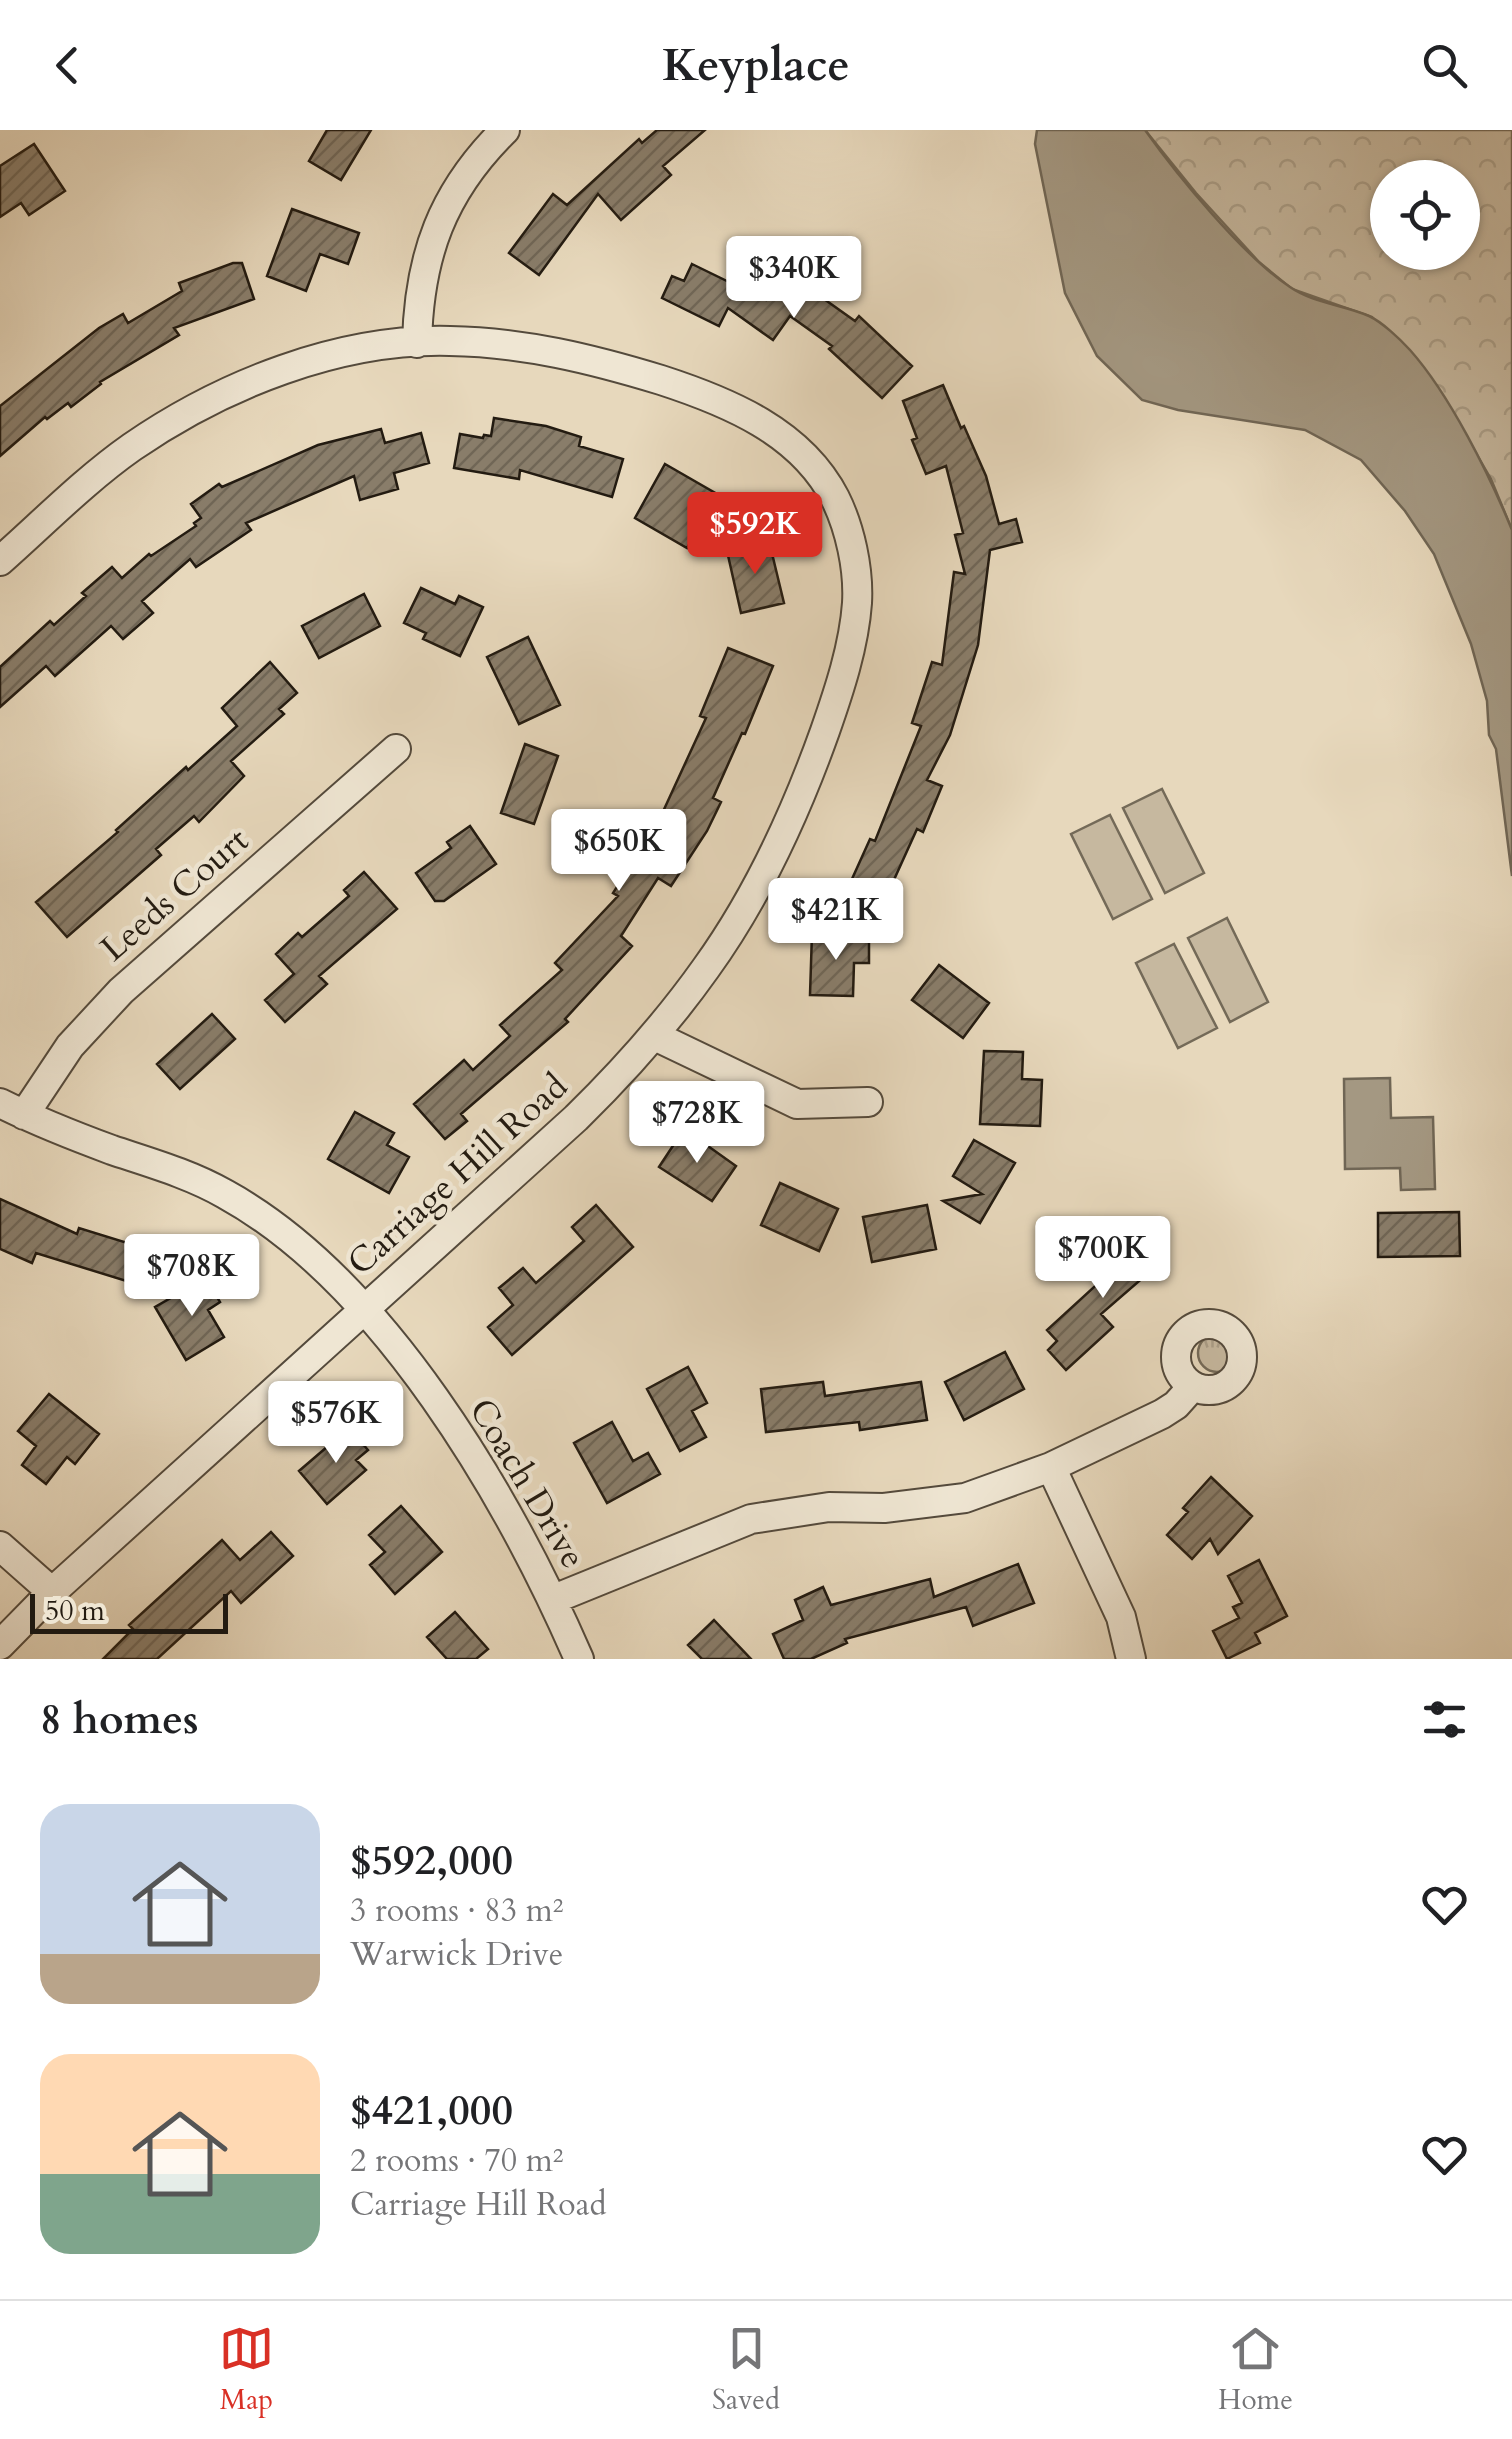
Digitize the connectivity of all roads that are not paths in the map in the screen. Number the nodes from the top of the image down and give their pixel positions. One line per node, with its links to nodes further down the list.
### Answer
1 (505, 130): 2 (street)
2 (417, 343): 3 (street, Carriage Hill Road); 5 (street, Carriage Hill Road)
3 (0, 561)
4 (396, 749): 7 (street, Leeds Court)
5 (654, 1036): 6 (street); 8 (street, Carriage Hill Road)
6 (868, 1102)
7 (12, 1109): 8 (street, Coach Drive)
8 (363, 1311): 12 (street, Carriage Hill Road); 13 (street, Coach Drive)
9 (1193, 1386): 10 (street)
10 (1052, 1467): 13 (street); 16 (street)
11 (0, 1546): 12 (street)
12 (52, 1592): 14 (street, Carriage Hill Road)
13 (554, 1600): 15 (street, Coach Drive)
14 (0, 1645)
15 (580, 1659)
16 (1131, 1659)

